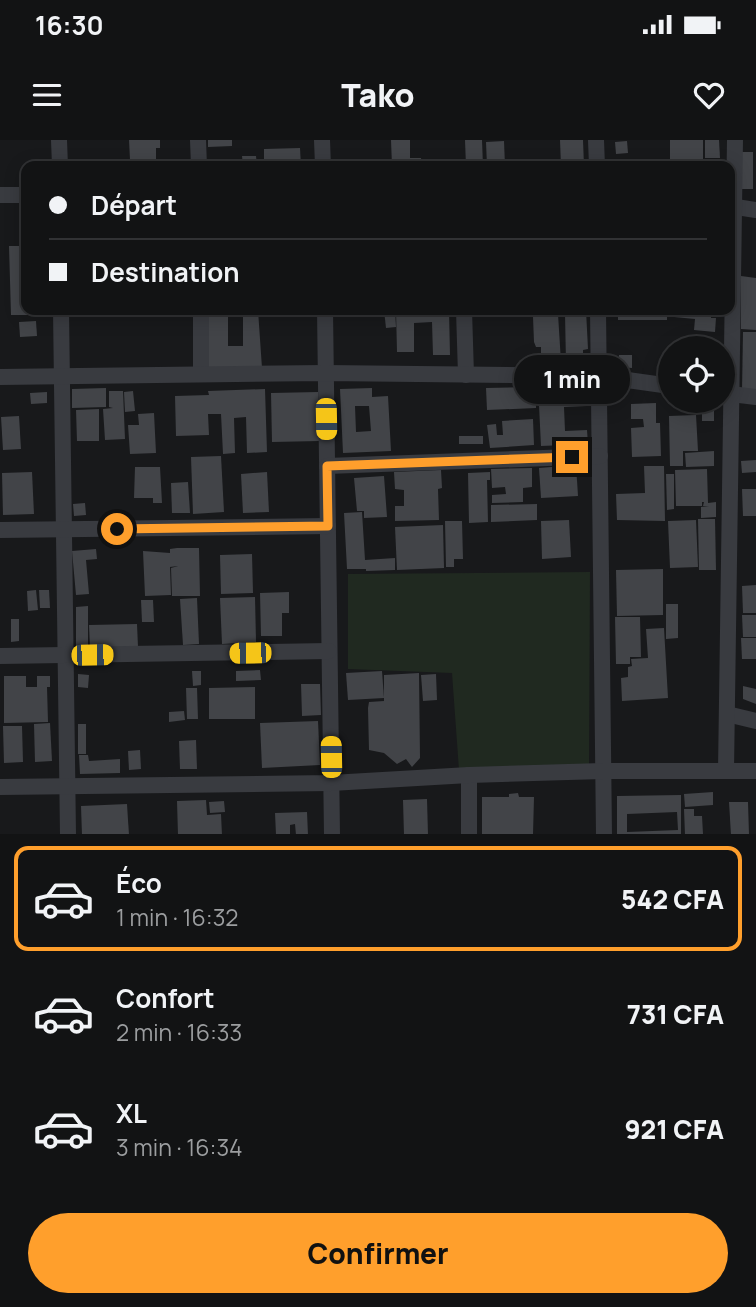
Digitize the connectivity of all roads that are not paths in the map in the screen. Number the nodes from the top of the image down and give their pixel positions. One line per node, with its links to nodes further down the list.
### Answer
1 (59, 140): 6 (street)
2 (198, 140): 7 (street)
3 (322, 140): 8 (street)
4 (596, 140): 9 (street)
5 (736, 140): 10 (street)
6 (60, 161)
7 (199, 161)
8 (323, 161)
9 (597, 161)
10 (735, 161)
11 (0, 195): 12 (street)
12 (21, 195)
13 (735, 206): 14 (street)
14 (756, 209)
15 (61, 315): 25 (street)
16 (201, 315): 23 (street)
17 (325, 315): 22 (street)
18 (464, 315): 24 (street)
19 (598, 315): 26 (street)
20 (729, 315): 21 (street)
21 (729, 336)
22 (326, 373): 23 (street); 24 (street); 33 (street)
23 (201, 374): 25 (street)
24 (466, 375): 26 (street)
25 (62, 376): 27 (street); 35 (street)
26 (599, 376): 28 (street); 32 (street)
27 (0, 377)
28 (658, 384)
29 (735, 395): 30 (street)
30 (756, 397)
31 (727, 413): 40 (street)
32 (600, 456): 33 (street); 42 (street)
33 (327, 466): 34 (street)
34 (328, 526): 35 (street); 37 (street)
35 (64, 529): 36 (street); 38 (street)
36 (0, 530)
37 (329, 652): 38 (street); 46 (street)
38 (66, 655): 39 (street); 47 (street)
39 (0, 656)
40 (727, 714): 41 (street); 43 (street)
41 (756, 721)
42 (603, 771): 43 (street); 45 (street); 52 (street)
43 (726, 771): 44 (street)
44 (756, 771)
45 (469, 775): 46 (street); 51 (street)
46 (331, 783): 47 (street); 50 (street)
47 (68, 787): 48 (street); 49 (street)
48 (0, 788)
49 (68, 834)
50 (332, 834)
51 (469, 834)
52 (604, 834)

